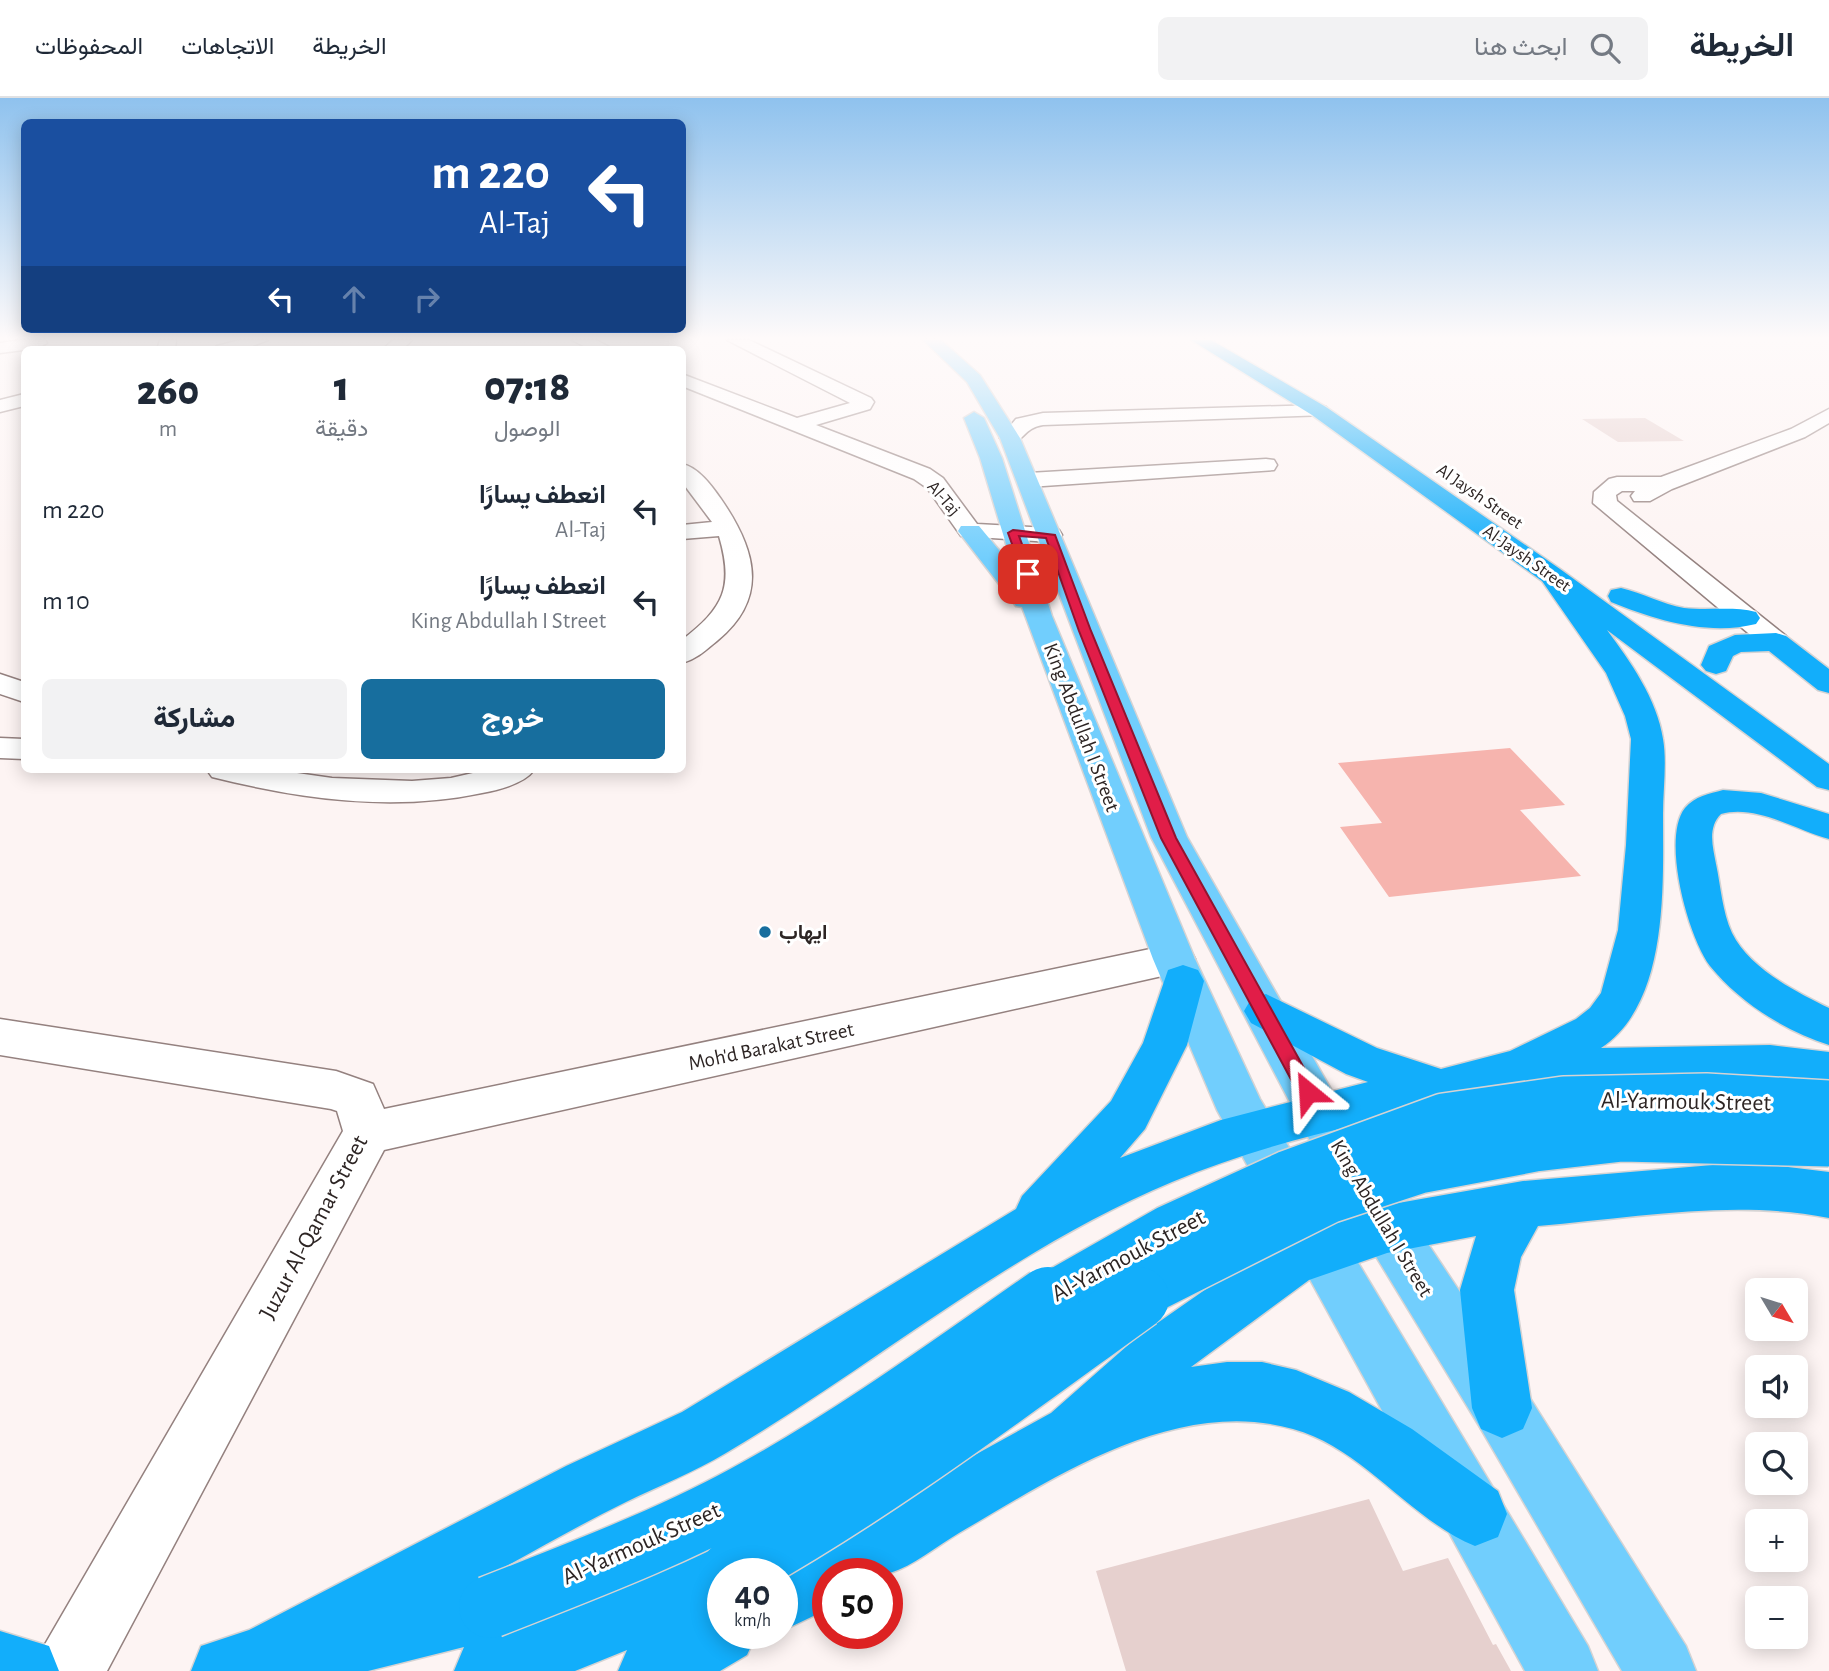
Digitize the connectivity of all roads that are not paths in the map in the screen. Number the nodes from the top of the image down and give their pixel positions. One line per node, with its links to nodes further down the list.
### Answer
1 (770, 413): 9 (street, Al-Taj)
2 (834, 413): 9 (street)
3 (972, 413): 20 (main road, King Abdullah I Street)
4 (995, 413): 11 (main road, King Abdullah I Street)
5 (1236, 413): 11 (street)
6 (1322, 413): 22 (highway, Al-Jaysh Street)
7 (1356, 413): 10 (highway)
8 (1829, 415): 14 (street)
9 (797, 424): 17 (street, Al-Taj)
10 (1380, 428)
11 (1010, 438): 13 (main road, King Abdullah I Street)
12 (1266, 465): 13 (street)
13 (1029, 480): 21 (main road, King Abdullah I Street)
14 (1664, 484): 18 (street); 18 (street)
15 (693, 491): 16 (street)
16 (729, 528): 19 (street); 26 (street)
17 (970, 531): 20 (street, Al-Taj); 23 (main road)
18 (1636, 531): 24 (street)
19 (686, 532)
20 (1013, 533): 21 (street, Al-Taj); 23 (main road, King Abdullah I Street)
21 (1050, 535): 39 (main road, King Abdullah I Street)
22 (1551, 575): 36 (highway, Al-Jaysh Street); 42 (highway)
23 (1038, 616): 38 (main road, King Abdullah I Street)
24 (1746, 618): 25 (street); 27 (highway)
25 (1776, 642): 27 (highway); 29 (highway)
26 (686, 651)
27 (1716, 665): 31 (highway)
28 (0, 683): 30 (street)
29 (1829, 684)
30 (21, 692)
31 (1829, 747)
32 (0, 748): 33 (street)
33 (21, 749)
34 (238, 773): 35 (street)
35 (506, 773)
36 (1829, 780)
37 (1829, 827): 40 (highway)
38 (1178, 970): 47 (main road, King Abdullah I Street); 48 (street, Moh'd Barakat Street); 54 (highway)
39 (1266, 1011): 44 (highway); 46 (main road, King Abdullah I Street)
40 (1829, 1028)
41 (0, 1037): 48 (street, Juzur Al-Qamar Street)
42 (1512, 1068): 43 (highway); 44 (highway)
43 (1829, 1071)
44 (1435, 1086): 46 (highway)
45 (1829, 1105): 64 (highway, Al-Yarmouk Street, bridge)
46 (1318, 1112): 47 (highway); 53 (main road, King Abdullah I Street)
47 (1252, 1131): 50 (highway); 55 (main road, King Abdullah I Street)
48 (368, 1133): 68 (street, Juzur Al-Qamar Street)
49 (1829, 1142): 60 (highway, Al-Yarmouk Street, bridge)
50 (1190, 1151): 54 (highway); 56 (highway)
51 (1829, 1195): 52 (highway)
52 (1523, 1204): 53 (highway); 57 (highway)
53 (1387, 1230): 55 (highway); 57 (main road, King Abdullah I Street)
54 (1021, 1234): 66 (highway)
55 (1321, 1250): 56 (highway); 59 (main road, King Abdullah I Street)
56 (1260, 1281): 58 (highway)
57 (1502, 1408): 71 (main road, King Abdullah I Street)
58 (1072, 1434): 59 (highway); 62 (highway)
59 (1475, 1514): 70 (main road, King Abdullah I Street)
60 (757, 1558)
61 (707, 1582): 64 (highway)
62 (798, 1589)
63 (707, 1640): 69 (highway)
64 (493, 1648): 66 (highway)
65 (0, 1666): 67 (highway)
66 (240, 1669)
67 (24, 1671)
68 (69, 1671)
69 (653, 1671)
70 (1563, 1671)
71 (1661, 1671)

